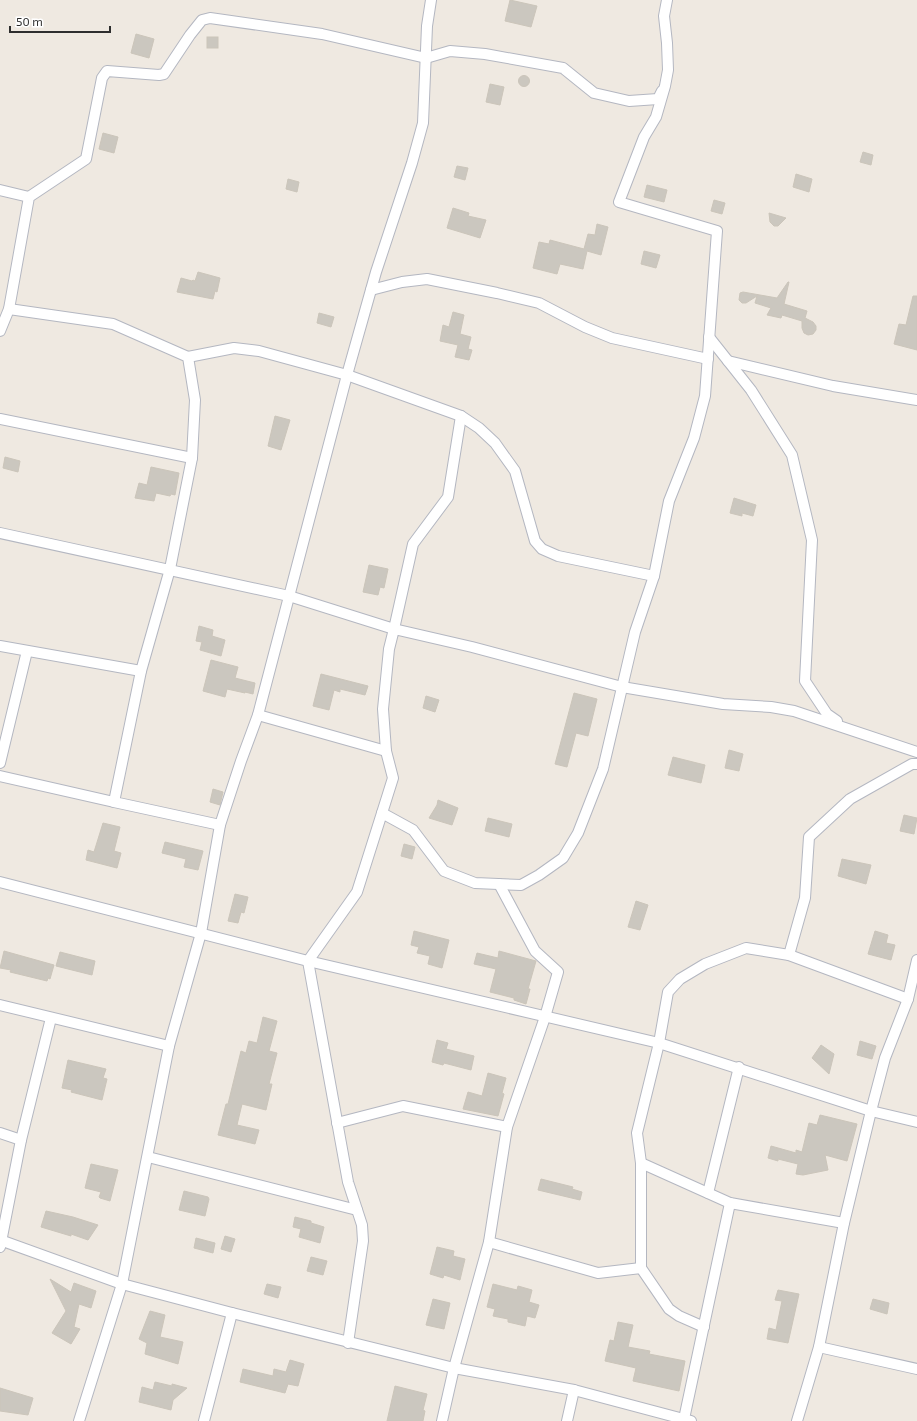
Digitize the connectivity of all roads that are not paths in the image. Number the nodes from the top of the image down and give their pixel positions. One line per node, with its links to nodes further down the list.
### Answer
1 (431, 0): 3 (street)
2 (667, 0): 4 (street)
3 (426, 58): 4 (street); 6 (street); 7 (street)
4 (665, 86): 10 (street)
5 (0, 190): 6 (street)
6 (29, 197): 8 (street)
7 (371, 290): 12 (street); 14 (street)
8 (9, 309): 9 (street); 11 (street)
9 (0, 330)
10 (708, 338): 12 (street); 13 (street)
11 (188, 358): 14 (street); 18 (street)
12 (708, 359): 21 (street)
13 (728, 361): 15 (street); 29 (street)
14 (347, 375): 16 (street); 22 (street)
15 (917, 400)
16 (461, 416): 21 (street); 23 (street)
17 (0, 419): 18 (street)
18 (192, 458): 20 (street)
19 (0, 533): 20 (street)
20 (170, 569): 22 (street); 26 (street)
21 (654, 576): 27 (street)
22 (289, 596): 23 (street); 28 (street)
23 (394, 629): 27 (street); 30 (street)
24 (0, 646): 25 (street)
25 (27, 651): 26 (street); 32 (street)
26 (141, 671): 35 (street)
27 (622, 687): 29 (street); 39 (street)
28 (258, 716): 30 (street); 37 (street)
29 (848, 729): 31 (street)
30 (386, 751): 36 (street)
31 (917, 752)
32 (0, 763)
33 (917, 764): 41 (street)
34 (0, 776): 35 (street)
35 (114, 802): 37 (street)
36 (382, 813): 39 (street); 43 (street)
37 (220, 825): 40 (street)
38 (0, 882): 40 (street)
39 (499, 884): 46 (street)
40 (201, 933): 43 (street); 49 (street)
41 (789, 955): 44 (street); 48 (street)
42 (917, 960): 44 (street)
43 (308, 961): 46 (street); 53 (street)
44 (908, 999): 51 (street)
45 (0, 1005): 47 (street)
46 (545, 1017): 48 (street); 54 (street)
47 (51, 1018): 49 (street); 56 (street)
48 (659, 1043): 50 (street); 58 (street)
49 (169, 1046): 57 (street)
50 (739, 1068): 51 (street); 59 (street)
51 (871, 1111): 52 (street); 62 (street)
52 (917, 1122)
53 (337, 1123): 54 (street); 61 (street)
54 (507, 1128): 64 (street)
55 (0, 1133): 56 (street)
56 (22, 1140): 63 (street)
57 (148, 1157): 61 (street); 66 (street)
58 (641, 1163): 59 (street); 65 (street)
59 (708, 1193): 60 (street)
60 (730, 1203): 62 (street); 68 (street)
61 (357, 1210): 69 (street)
62 (844, 1223): 70 (street)
63 (1, 1242): 66 (street)
64 (488, 1242): 65 (street); 71 (street)
65 (641, 1268): 68 (street)
66 (122, 1284): 67 (street); 75 (street)
67 (232, 1313): 69 (street); 76 (street)
68 (704, 1327): 74 (street)
69 (348, 1343): 71 (street)
70 (819, 1347): 72 (street); 79 (street)
71 (454, 1368): 73 (street); 77 (street)
72 (917, 1369)
73 (574, 1390): 74 (street); 78 (street)
74 (688, 1420)
75 (79, 1421)
76 (204, 1421)
77 (442, 1421)
78 (567, 1421)
79 (797, 1421)

